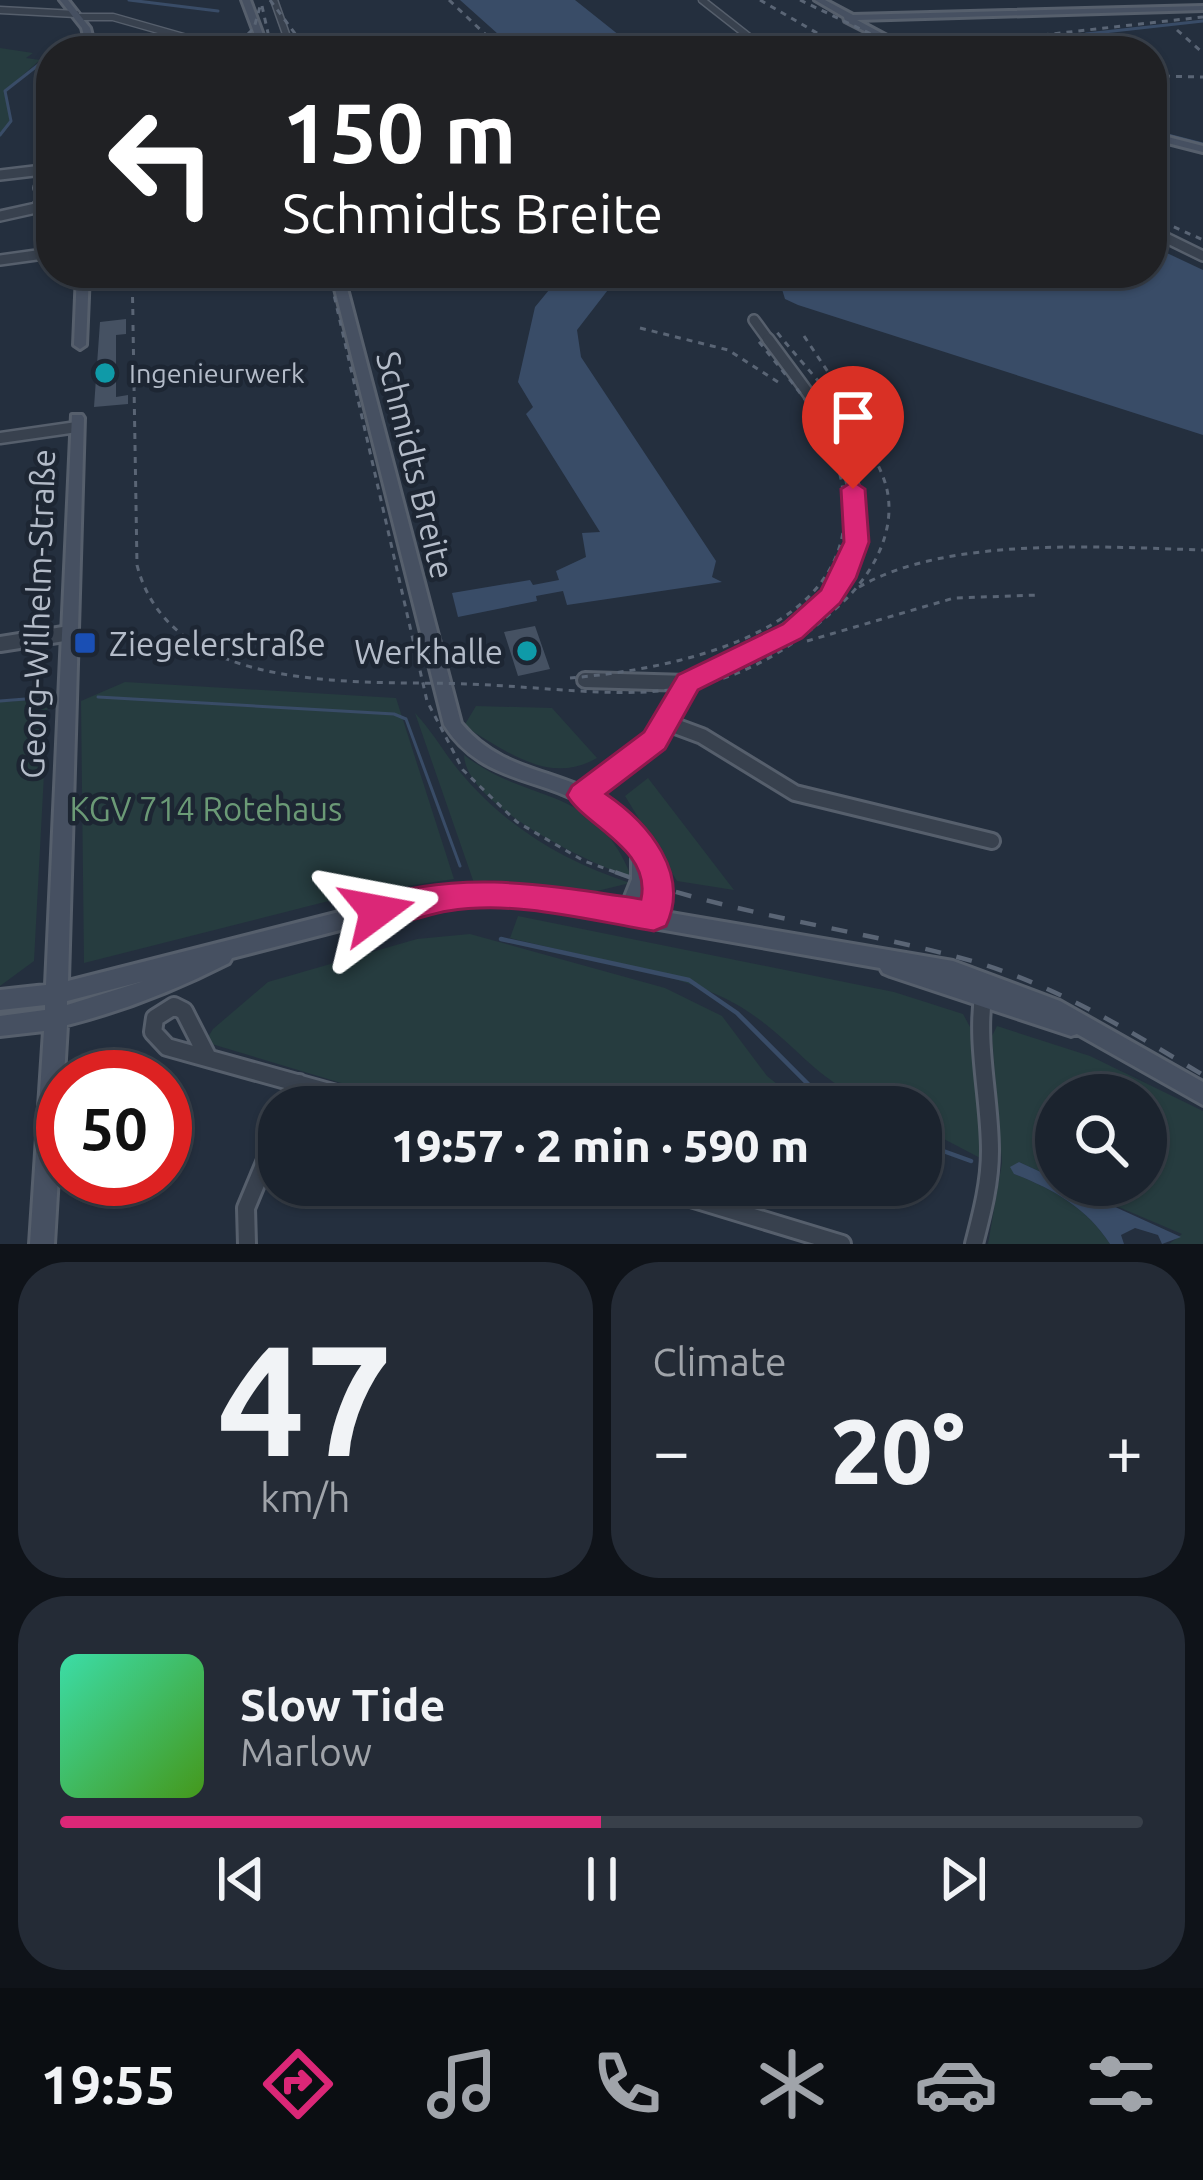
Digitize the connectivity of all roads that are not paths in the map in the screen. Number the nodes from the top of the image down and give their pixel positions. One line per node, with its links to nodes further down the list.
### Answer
1 (64, 0): 8 (main road)
2 (246, 0): 14 (main road)
3 (274, 0): 15 (street)
4 (702, 0): 16 (street)
5 (819, 0): 9 (main road)
6 (1203, 8): 10 (main road)
7 (0, 10): 8 (street)
8 (77, 15): 12 (main road); 13 (street)
9 (849, 17): 10 (main road); 11 (main road)
10 (879, 17): 11 (main road)
11 (874, 32): 17 (main road)
12 (89, 36)
13 (180, 36)
14 (259, 36)
15 (287, 36)
16 (748, 36)
17 (882, 36)
18 (1167, 140): 19 (main road)
19 (1203, 149)
20 (36, 171): 21 (street)
21 (0, 175)
22 (0, 201): 24 (street)
23 (36, 208): 24 (street)
24 (4, 216)
25 (1167, 238): 28 (street)
26 (36, 254): 27 (street)
27 (2, 256)
28 (1203, 256)
29 (82, 288): 32 (main road)
30 (341, 288): 40 (main road, Schmidts Breite)
31 (754, 320): 38 (street)
32 (80, 345)
33 (77, 423): 34 (street); 35 (main road, Georg-Wilhelm-Straße)
34 (0, 438)
35 (70, 633): 36 (street); 47 (main road, Georg-Wilhelm-Straße)
36 (0, 644)
37 (584, 680): 38 (street)
38 (688, 683): 39 (street)
39 (667, 724): 40 (street); 41 (street)
40 (583, 795): 42 (main road, Schmidts Breite)
41 (992, 841)
42 (641, 848): 43 (main road); 44 (main road, Schmidts Breite)
43 (629, 911): 44 (main road); 47 (main road)
44 (654, 916): 45 (main road)
45 (984, 989): 53 (main road); 59 (street)
46 (0, 1000): 47 (main road)
47 (55, 1005): 48 (main road); 56 (main road, Georg-Wilhelm-Straße)
48 (0, 1026)
49 (207, 1056): 50 (street)
50 (299, 1083): 51 (street); 52 (street)
51 (298, 1086)
52 (310, 1086)
53 (1203, 1094)
54 (258, 1179): 57 (street)
55 (717, 1206): 58 (street)
56 (42, 1244)
57 (247, 1244)
58 (842, 1244)
59 (974, 1244)

